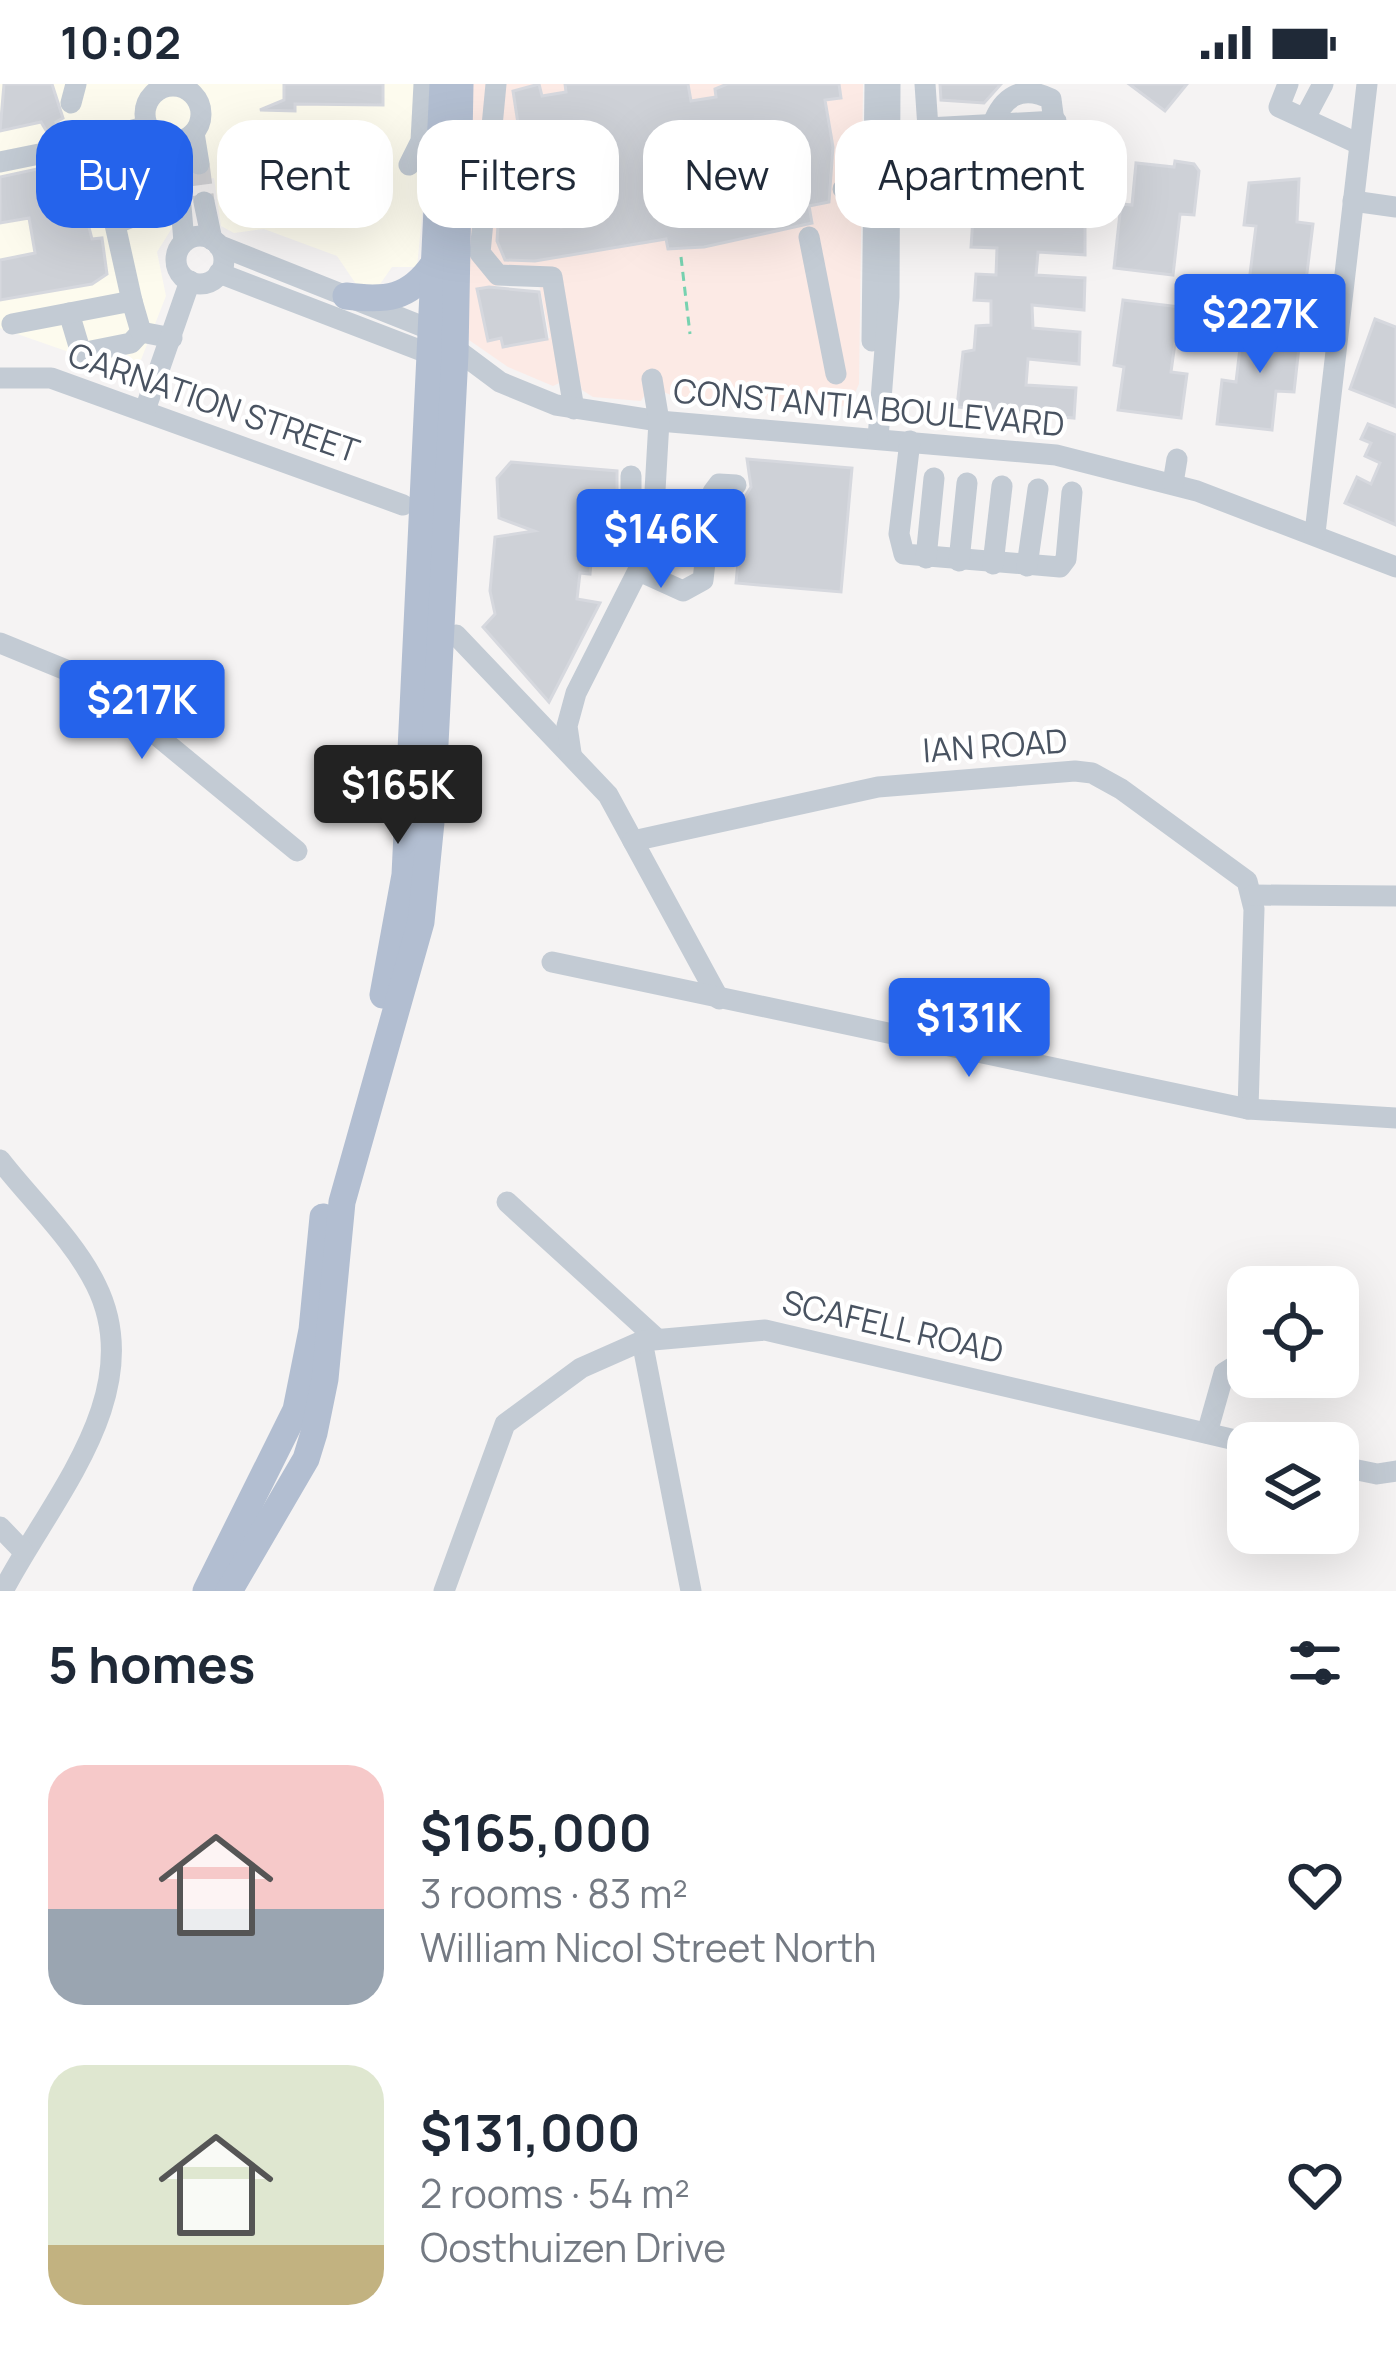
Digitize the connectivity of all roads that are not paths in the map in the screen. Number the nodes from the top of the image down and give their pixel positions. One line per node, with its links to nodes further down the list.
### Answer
1 (424, 84): 24 (street)
2 (443, 84): 34 (main road)
3 (460, 84): 43 (main road)
4 (496, 84): 48 (street)
5 (875, 84): 14 (street)
6 (890, 84): 15 (street)
7 (925, 84): 16 (street)
8 (1288, 84): 12 (street)
9 (1323, 84): 12 (street)
10 (1366, 84): 20 (street)
11 (178, 85): 13 (street); 19 (street)
12 (1305, 118): 20 (street)
13 (146, 120)
14 (878, 120)
15 (888, 120)
16 (927, 120)
17 (995, 120): 18 (street)
18 (1056, 120)
19 (194, 133): 23 (street)
20 (1359, 144): 25 (street)
21 (36, 155): 22 (street)
22 (0, 162)
23 (199, 164)
24 (409, 165)
25 (1353, 201): 27 (street); 66 (street)
26 (204, 202): 33 (street)
27 (1396, 206)
28 (118, 228): 38 (street)
29 (183, 228): 32 (street)
30 (881, 228): 51 (street)
31 (808, 237): 45 (street)
32 (184, 242): 33 (street); 36 (street)
33 (215, 242): 35 (street); 37 (street)
34 (433, 265): 37 (main road); 43 (main road)
35 (219, 273): 36 (street); 43 (street)
36 (190, 281): 42 (street)
37 (346, 296): 43 (street)
38 (132, 301): 39 (street); 41 (street)
39 (69, 313): 40 (street); 41 (street)
40 (12, 324)
41 (141, 332): 42 (street)
42 (172, 338): 49 (street)
43 (448, 351): 48 (street, CONSTANTIA BOULEVARD); 95 (main road); 96 (main road)
44 (0, 360): 46 (street)
45 (836, 374)
46 (10, 377): 49 (street, CARNATION STREET)
47 (660, 379): 50 (street)
48 (574, 409): 50 (street, CONSTANTIA BOULEVARD)
49 (145, 410): 64 (street, CARNATION STREET)
50 (659, 414): 51 (street, CONSTANTIA BOULEVARD); 65 (street)
51 (871, 438): 52 (street, CONSTANTIA BOULEVARD)
52 (910, 441): 57 (street, CONSTANTIA BOULEVARD); 67 (street)
53 (1177, 459): 57 (street)
54 (1202, 466): 62 (street)
55 (631, 476): 65 (street)
56 (934, 478): 67 (street)
57 (1173, 483): 62 (street, CONSTANTIA BOULEVARD)
58 (736, 484): 72 (street)
59 (967, 484): 68 (street)
60 (1002, 486): 69 (street)
61 (1038, 489): 70 (street)
62 (1197, 491): 66 (street, CONSTANTIA BOULEVARD)
63 (1072, 492): 70 (street)
64 (404, 505)
65 (656, 525): 72 (street)
66 (1315, 533): 71 (street, CONSTANTIA BOULEVARD)
67 (926, 558): 68 (street)
68 (959, 561): 69 (street)
69 (993, 564): 70 (street)
70 (1027, 566)
71 (1396, 567)
72 (639, 572): 75 (street)
73 (456, 635): 75 (street)
74 (0, 644): 77 (street)
75 (571, 754): 76 (street)
76 (633, 841): 78 (street, IAN ROAD); 81 (street)
77 (297, 851)
78 (1253, 895): 79 (street); 82 (street)
79 (1396, 896)
80 (552, 962): 81 (street)
81 (719, 999): 82 (street)
82 (1248, 1109): 83 (street)
83 (1396, 1118)
84 (0, 1160): 93 (street)
85 (507, 1202): 86 (street)
86 (649, 1340): 88 (street, SCAFELL ROAD); 97 (street, SCAFELL ROAD); 98 (street)
87 (1227, 1371): 88 (street)
88 (1207, 1433): 89 (street, SCAFELL ROAD)
89 (1227, 1438)
90 (1387, 1473): 91 (street)
91 (1396, 1490)
92 (0, 1527): 93 (street)
93 (23, 1552): 94 (street)
94 (3, 1591)
95 (206, 1591)
96 (229, 1591)
97 (444, 1591)
98 (691, 1591)

